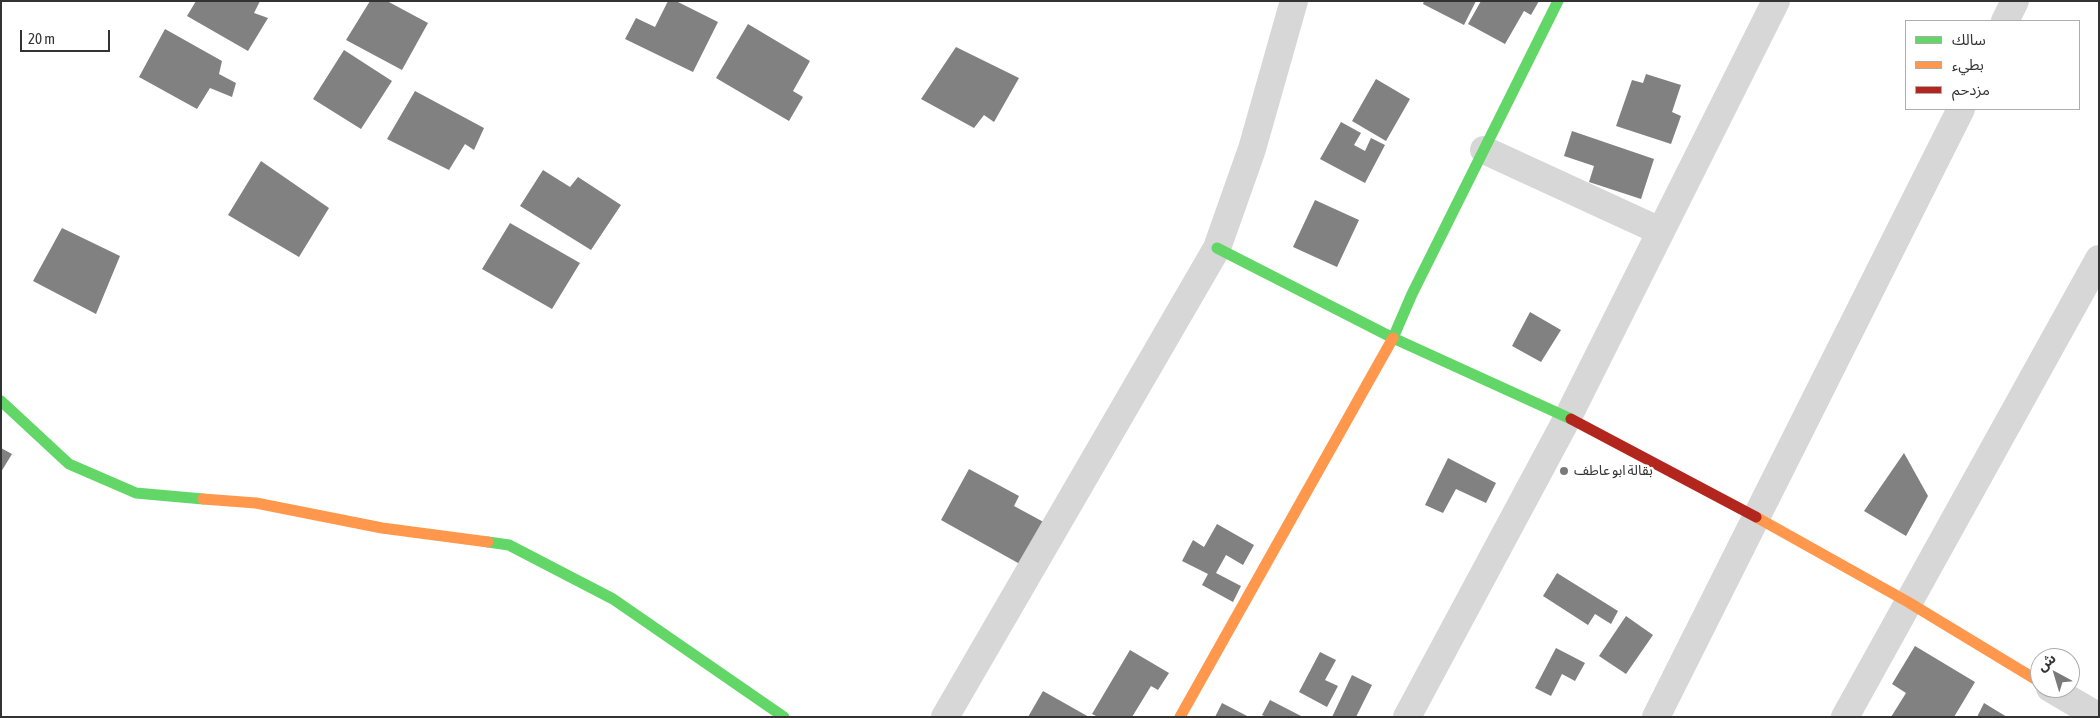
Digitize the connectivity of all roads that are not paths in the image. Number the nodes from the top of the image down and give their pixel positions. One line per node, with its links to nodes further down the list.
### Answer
1 (1294, 1): 9 (street)
2 (1558, 1): 7 (street)
3 (1776, 1): 8 (street)
4 (2015, 1): 5 (street)
5 (2006, 20)
6 (1960, 110): 14 (street)
7 (1484, 150): 8 (street); 11 (street)
8 (1660, 231): 13 (street)
9 (1217, 248): 11 (street); 20 (street)
10 (2099, 259): 15 (street)
11 (1393, 338): 13 (street); 21 (street)
12 (1, 401): 19 (street)
13 (1568, 417): 14 (street); 22 (street)
14 (1756, 517): 15 (street); 23 (street)
15 (1908, 602): 16 (street); 24 (street)
16 (2030, 676)
17 (2070, 698): 18 (street)
18 (2093, 710)
19 (784, 717)
20 (945, 717)
21 (1180, 717)
22 (1407, 717)
23 (1656, 717)
24 (1845, 717)

